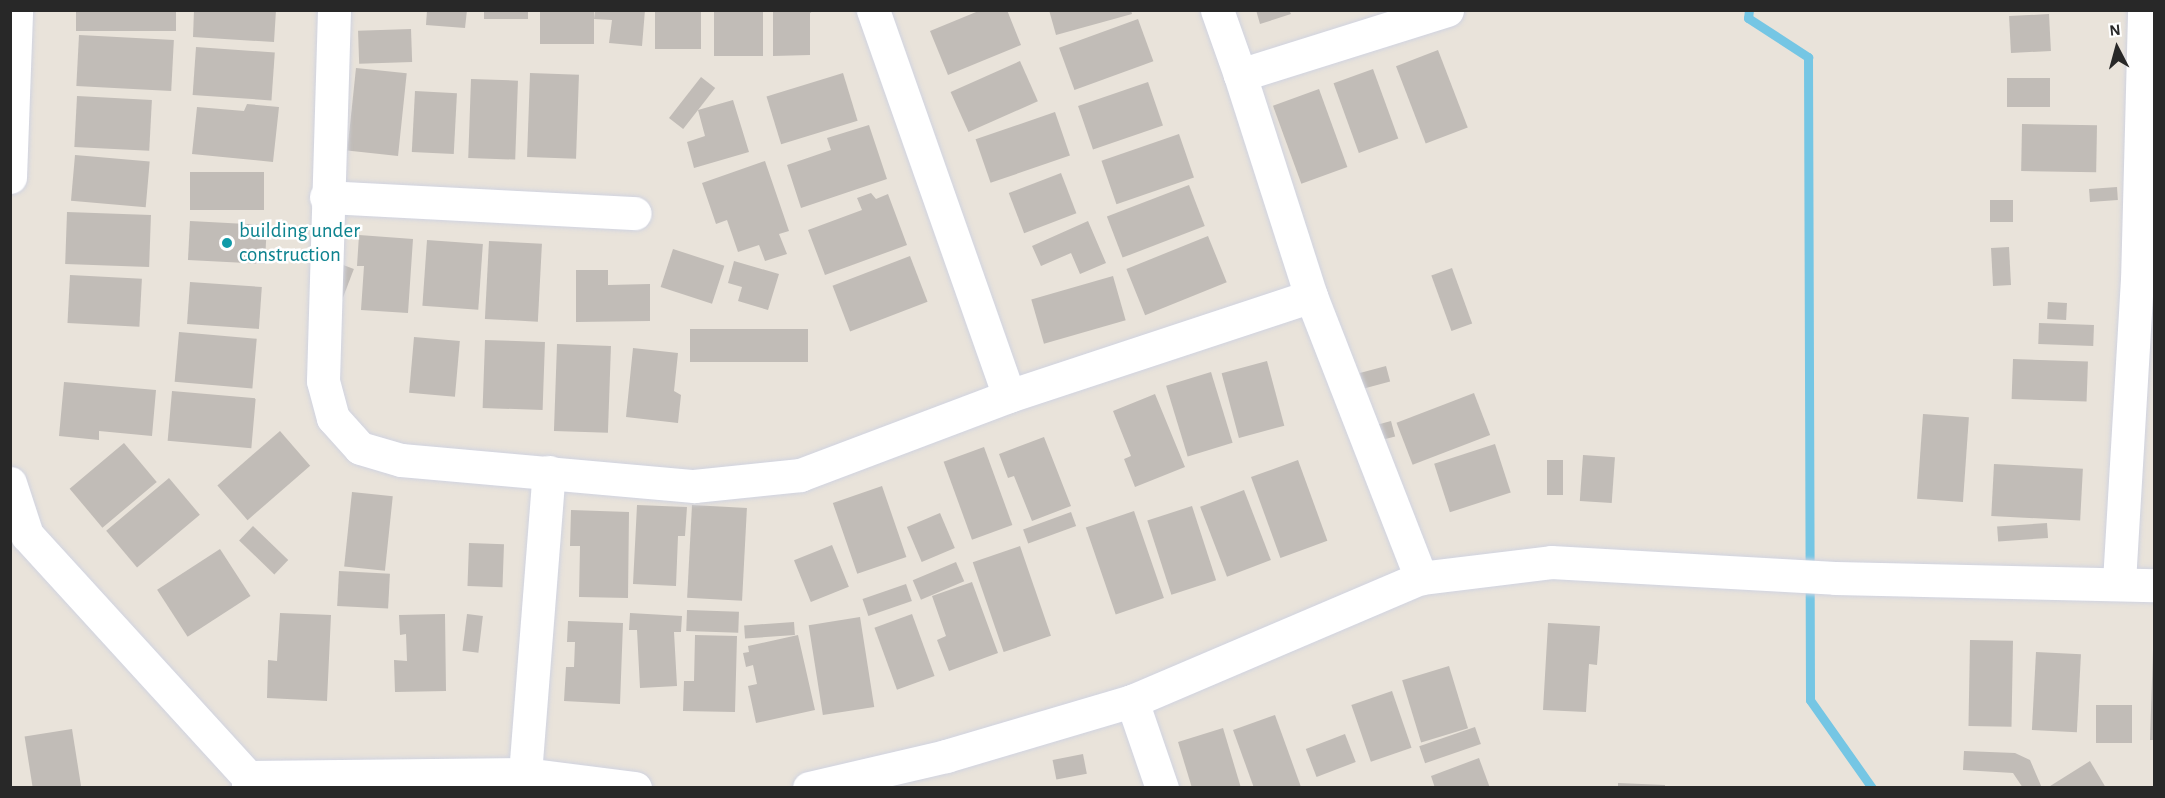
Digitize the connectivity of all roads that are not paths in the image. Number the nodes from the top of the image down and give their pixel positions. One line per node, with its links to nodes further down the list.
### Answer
1 (16, 10): 8 (street)
2 (334, 10): 9 (street)
3 (873, 10): 13 (street)
4 (1217, 10): 7 (street)
5 (1447, 10): 7 (street)
6 (2144, 10): 11 (street)
7 (1240, 75): 12 (street)
8 (10, 177)
9 (327, 197): 10 (street); 14 (street)
10 (635, 213)
11 (2146, 281): 17 (street)
12 (1311, 296): 13 (street); 16 (street)
13 (1009, 396): 14 (street)
14 (549, 472): 20 (street)
15 (10, 483): 21 (street)
16 (1421, 578): 17 (street); 19 (street)
17 (2119, 582): 18 (street)
18 (2154, 585)
19 (1132, 701): 23 (street); 24 (street)
20 (525, 774): 21 (street); 22 (street)
21 (248, 782)
22 (635, 788)
23 (809, 788)
24 (1162, 788)

